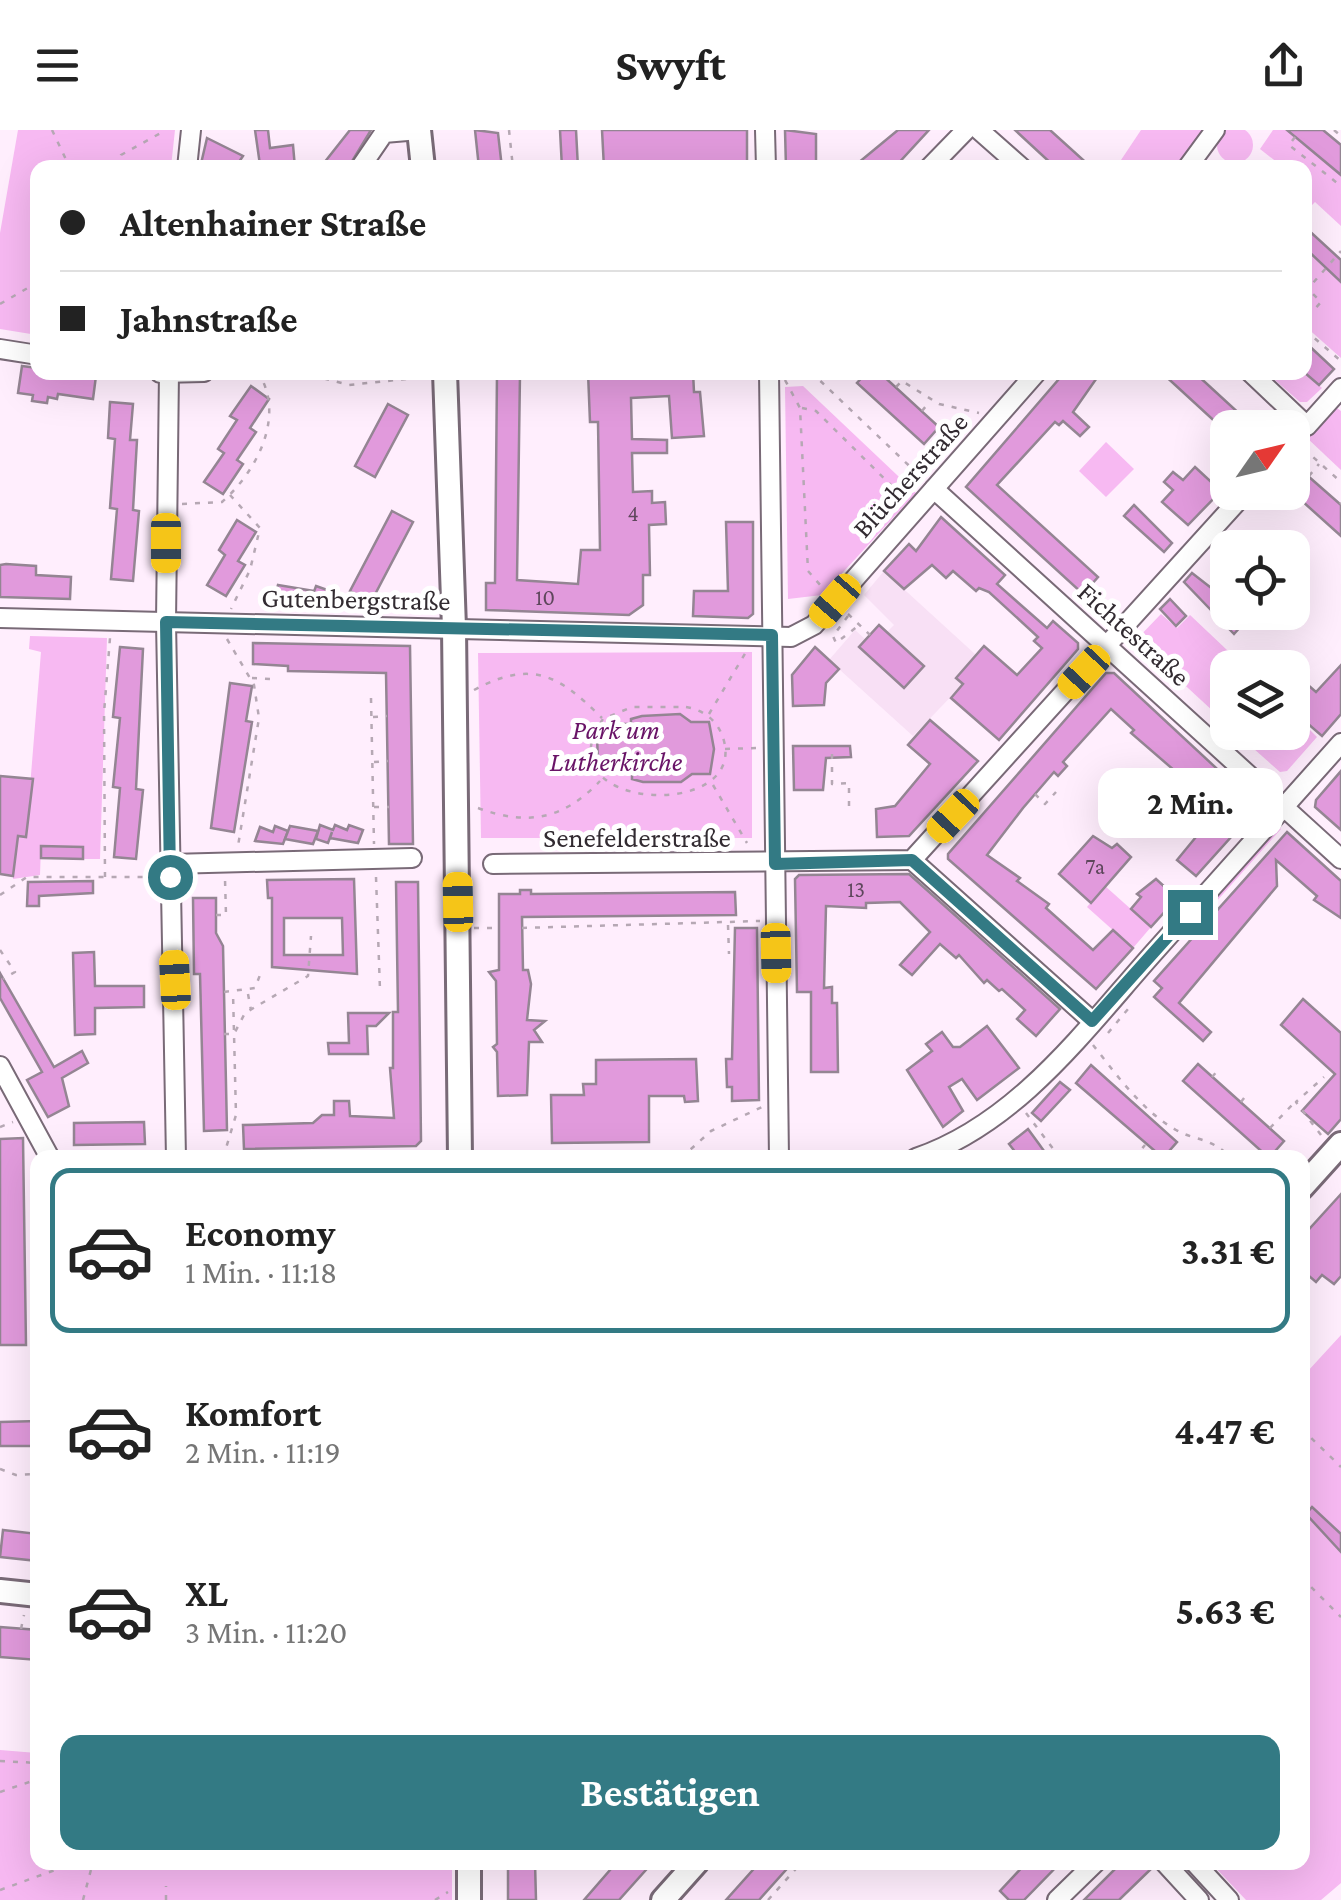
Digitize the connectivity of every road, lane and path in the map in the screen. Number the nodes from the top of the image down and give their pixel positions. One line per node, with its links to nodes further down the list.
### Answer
1 (52, 130): 14 (path)
2 (166, 130): 15 (path)
3 (191, 130): 16 (street)
4 (419, 130): 17 (street); 18 (main road)
5 (509, 130): 19 (path)
6 (765, 130): 20 (street)
7 (979, 130): 22 (street)
8 (1215, 130): 23 (street)
9 (1334, 130): 12 (path)
10 (962, 133): 21 (street)
11 (1296, 137): 24 (path)
12 (1340, 138)
13 (1322, 158): 26 (path)
14 (66, 160)
15 (120, 160)
16 (188, 160)
17 (365, 160)
18 (422, 160)
19 (512, 160)
20 (766, 160)
21 (937, 160)
22 (1013, 160)
23 (1192, 160)
24 (1309, 160)
25 (1312, 163): 26 (path)
26 (1316, 166): 27 (path)
27 (1341, 186)
28 (1341, 250): 29 (path)
29 (1312, 283)
30 (30, 287): 31 (path)
31 (0, 304)
32 (1312, 336): 35 (path)
33 (0, 350): 34 (street)
34 (30, 353)
35 (1341, 361)
36 (166, 380): 61 (street)
37 (262, 380): 60 (path)
38 (330, 380): 39 (path)
39 (393, 380)
40 (445, 380): 70 (main road)
41 (769, 380): 72 (street)
42 (786, 380): 50 (path)
43 (819, 380): 59 (path)
44 (1030, 380): 53 (street, Blücherstraße)
45 (1257, 380): 51 (street)
46 (902, 381): 47 (path); 49 (path)
47 (896, 387)
48 (1341, 388): 54 (street)
49 (932, 400): 52 (path); 53 (path)
50 (800, 408): 62 (path); 64 (path)
51 (1281, 410)
52 (922, 411)
53 (1001, 414): 59 (street, Blücherstraße)
54 (1310, 422)
55 (1310, 448): 56 (path)
56 (1320, 463): 57 (path); 58 (path)
57 (1310, 475)
58 (1341, 482)
59 (934, 489): 62 (street, Blücherstraße); 74 (street, Fichtestraße)
60 (230, 495): 61 (path); 68 (path)
61 (165, 504): 67 (street)
62 (916, 510): 64 (street, Blücherstraße)
63 (1230, 510): 74 (street)
64 (835, 601): 65 (path); 72 (street, Blücherstraße)
65 (849, 615): 69 (path); 69 (path)
66 (0, 618): 67 (street, Gutenbergstraße)
67 (166, 622): 68 (street, Gutenbergstraße); 111 (street)
68 (222, 624): 70 (street, Gutenbergstraße); 75 (path)
69 (859, 624): 73 (path)
70 (454, 628): 72 (street, Gutenbergstraße); 78 (main road)
71 (111, 635): 112 (path)
72 (765, 635): 81 (path); 88 (street)
73 (870, 635)
74 (1108, 647): 102 (street, Fichtestraße); 107 (street)
75 (250, 678): 76 (path); 80 (path)
76 (272, 680)
77 (371, 698): 83 (path)
78 (455, 700): 84 (path); 99 (main road)
79 (249, 704): 80 (path)
80 (257, 706): 86 (path)
81 (708, 715): 84 (path); 89 (path)
82 (387, 716): 83 (path)
83 (372, 717): 92 (path)
84 (603, 719): 95 (path)
85 (248, 740): 86 (path)
86 (255, 742): 94 (path)
87 (1341, 743): 102 (street)
88 (774, 748): 89 (path); 110 (street)
89 (726, 749): 96 (path)
90 (832, 754): 103 (path)
91 (388, 761): 92 (path)
92 (372, 762): 100 (path)
93 (243, 776): 94 (path)
94 (249, 776): 108 (path)
95 (601, 780): 96 (path); 99 (path)
96 (712, 784): 110 (path)
97 (1056, 792): 98 (path)
98 (1035, 794)
99 (456, 800): 117 (main road)
100 (373, 806): 101 (path); 106 (path)
101 (389, 806)
102 (1284, 807): 105 (street, Fichtestraße); 130 (street)
103 (849, 813)
104 (412, 858): 106 (street)
105 (1341, 859)
106 (374, 860): 108 (street); 125 (path)
107 (912, 860): 110 (street, Senefelderstraße); 130 (street)
108 (230, 863): 111 (street); 114 (path)
109 (493, 864): 110 (street, Senefelderstraße)
110 (768, 865): 115 (street)
111 (170, 871): 112 (path); 159 (street)
112 (105, 877): 113 (path)
113 (0, 894)
114 (216, 915)
115 (776, 920): 116 (path); 144 (street)
116 (728, 922): 119 (path); 122 (path)
117 (458, 928): 118 (path); 161 (main road)
118 (499, 928)
119 (522, 928)
120 (312, 936): 129 (path)
121 (0, 950): 124 (path)
122 (729, 954)
123 (260, 974): 128 (path)
124 (4, 979)
125 (380, 990)
126 (224, 992): 127 (path)
127 (233, 992): 128 (path); 132 (path)
128 (248, 992): 129 (path)
129 (252, 1010): 132 (path)
130 (1092, 1021): 133 (street)
131 (224, 1034): 132 (path)
132 (234, 1034): 138 (path)
133 (1079, 1036): 137 (path); 145 (street)
134 (0, 1066): 158 (street)
135 (1220, 1068): 140 (path)
136 (225, 1072): 138 (path)
137 (1111, 1072): 141 (path); 143 (path)
138 (234, 1073): 150 (path)
139 (1324, 1076): 147 (path)
140 (1212, 1077)
141 (1106, 1078)
142 (1248, 1094): 146 (path)
143 (1139, 1099): 148 (path); 151 (path)
144 (778, 1100): 162 (path); 163 (street)
145 (1016, 1100): 154 (path); 164 (street)
146 (1241, 1102)
147 (1296, 1102): 152 (path); 157 (path)
148 (1134, 1104)
149 (226, 1116): 150 (path)
150 (236, 1116): 160 (path)
151 (1167, 1124): 153 (path); 167 (path)
152 (1270, 1128)
153 (1162, 1129)
154 (1046, 1139): 155 (path); 165 (path)
155 (1040, 1144)
156 (1145, 1144): 166 (path)
157 (1338, 1147): 168 (main road)
158 (46, 1150)
159 (176, 1150)
160 (225, 1150)
161 (460, 1150)
162 (690, 1150)
163 (779, 1150)
164 (935, 1150)
165 (1054, 1150)
166 (1140, 1150)
167 (1222, 1150)
168 (1310, 1178)
169 (1310, 1437): 170 (path)
170 (1341, 1467)
171 (0, 1469): 172 (path)
172 (30, 1473)
173 (1310, 1586): 176 (path)
174 (0, 1591): 175 (main road)
175 (30, 1594)
176 (1341, 1617)
177 (0, 1762): 178 (path)
178 (30, 1763)
179 (30, 1783): 180 (path)
180 (0, 1792)
181 (55, 1870): 190 (path)
182 (91, 1870): 192 (path)
183 (469, 1870): 195 (main road)
184 (689, 1870): 196 (main road)
185 (795, 1870): 197 (path)
186 (1088, 1870): 198 (street)
187 (1171, 1870): 199 (street)
188 (1202, 1870): 200 (street)
189 (166, 1886): 193 (path)
190 (0, 1890)
191 (443, 1893): 194 (path)
192 (83, 1900)
193 (166, 1900)
194 (435, 1900)
195 (469, 1900)
196 (663, 1900)
197 (768, 1900)
198 (1057, 1900)
199 (1199, 1900)
200 (1230, 1900)

